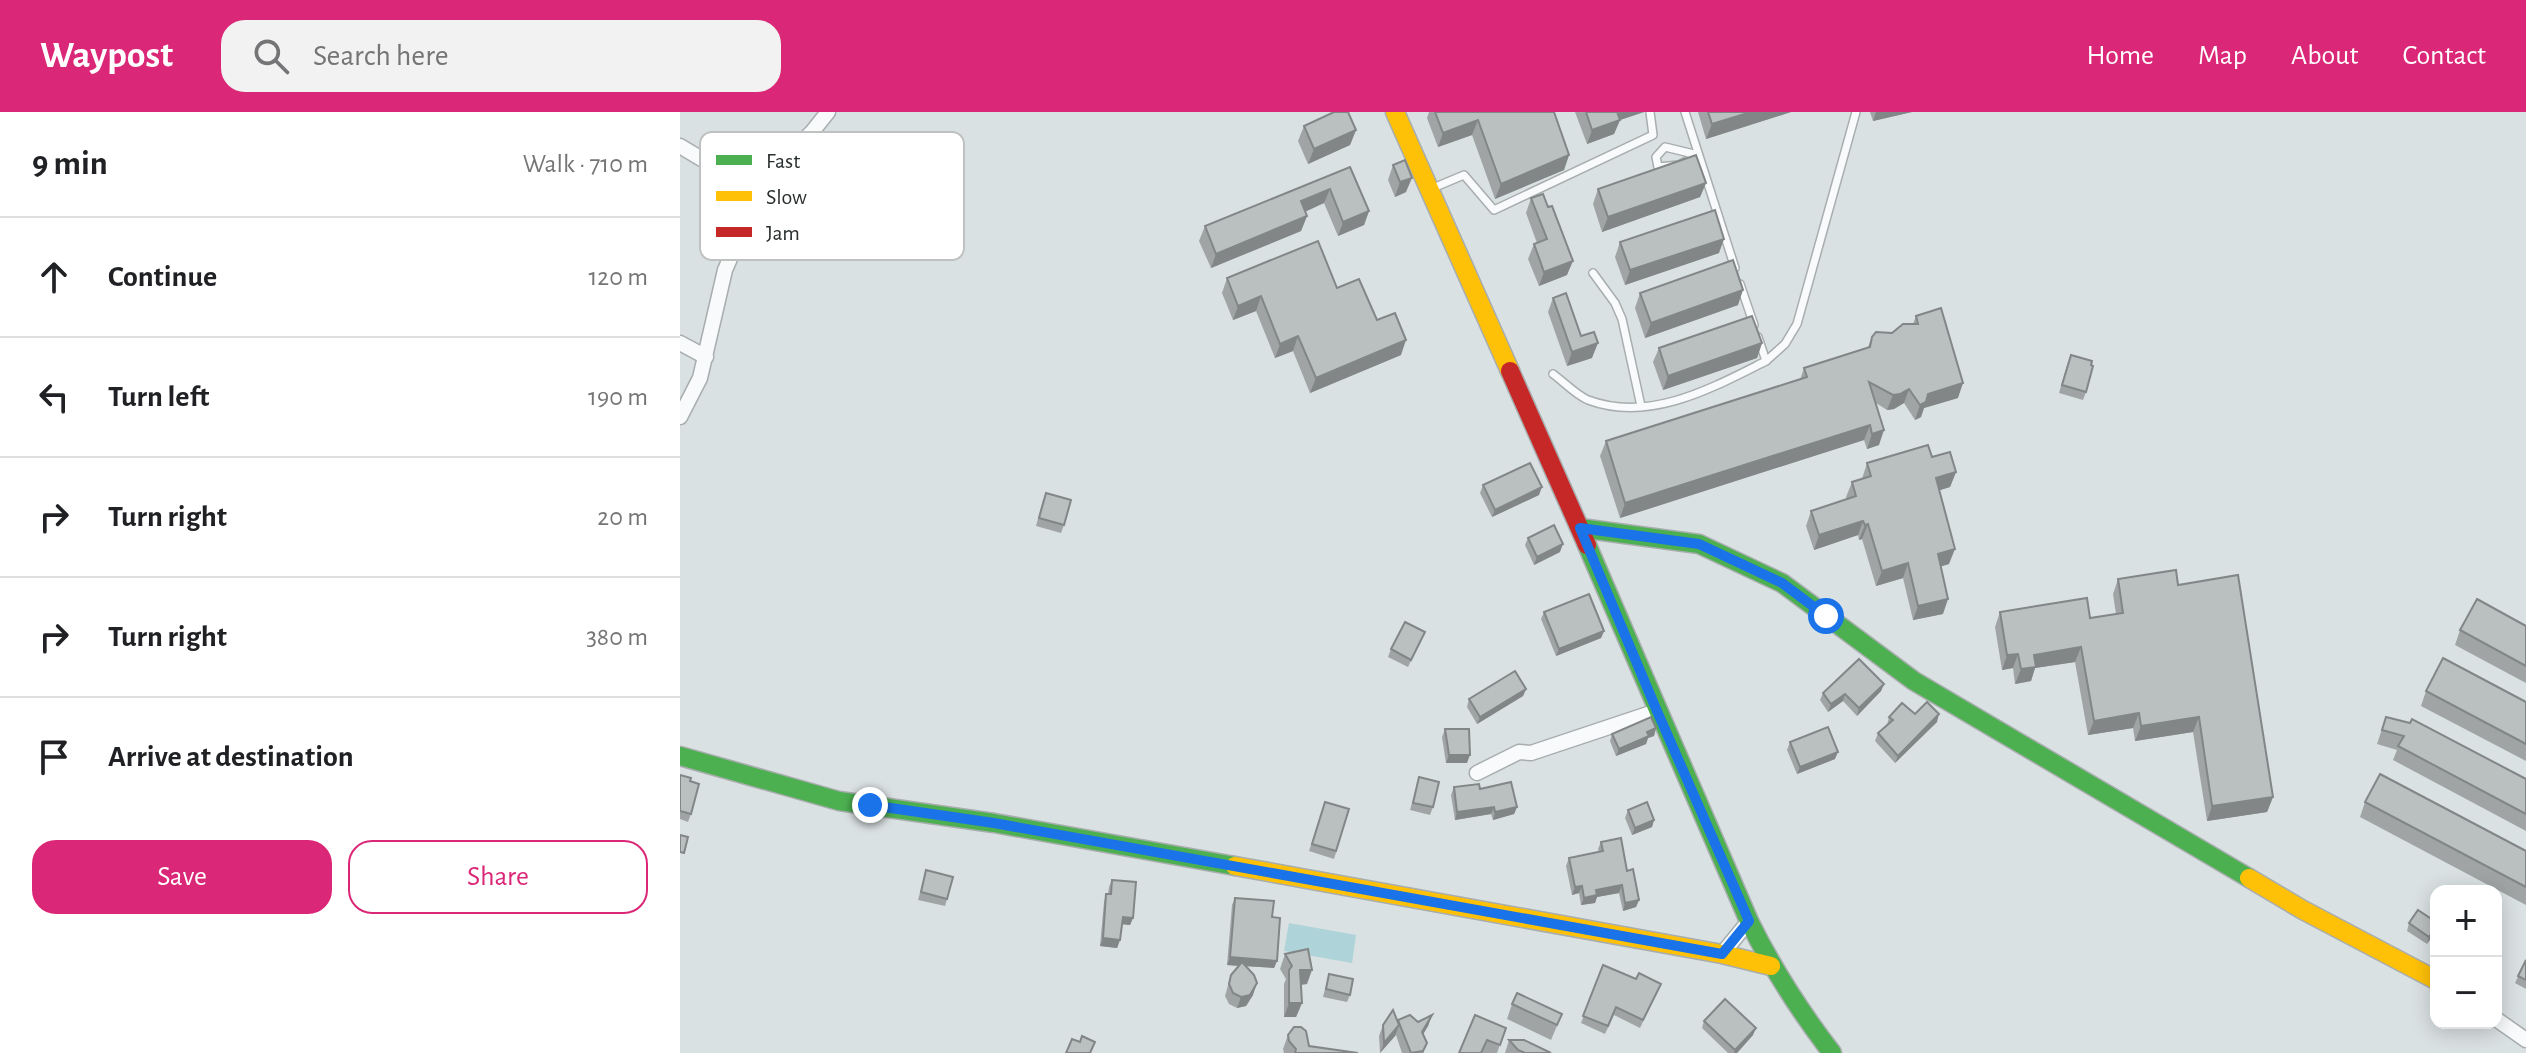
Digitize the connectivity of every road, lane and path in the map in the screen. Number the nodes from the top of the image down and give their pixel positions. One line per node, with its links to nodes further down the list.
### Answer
1 (828, 112): 6 (street)
2 (1395, 112): 10 (street)
3 (1650, 112): 10 (lane)
4 (1685, 112): 8 (lane)
5 (1856, 112): 15 (lane)
6 (812, 132)
7 (680, 146): 9 (street)
8 (1698, 155): 8 (lane); 15 (lane)
9 (700, 158)
10 (1431, 189): 19 (street)
11 (729, 260): 14 (street)
12 (1593, 273): 17 (lane)
13 (680, 343): 14 (street)
14 (706, 357): 18 (street)
15 (1766, 361): 17 (lane)
16 (1553, 374): 17 (lane)
17 (1641, 406)
18 (680, 417)
19 (1580, 528): 20 (street); 26 (street)
20 (1657, 711): 22 (street); 23 (street)
21 (680, 756): 24 (street)
22 (1477, 773)
23 (1749, 921): 24 (street); 25 (street)
24 (1722, 954): 25 (street)
25 (1771, 966): 29 (street)
26 (2430, 977)
27 (2502, 1023): 28 (street)
28 (2526, 1040)
29 (1832, 1053)

